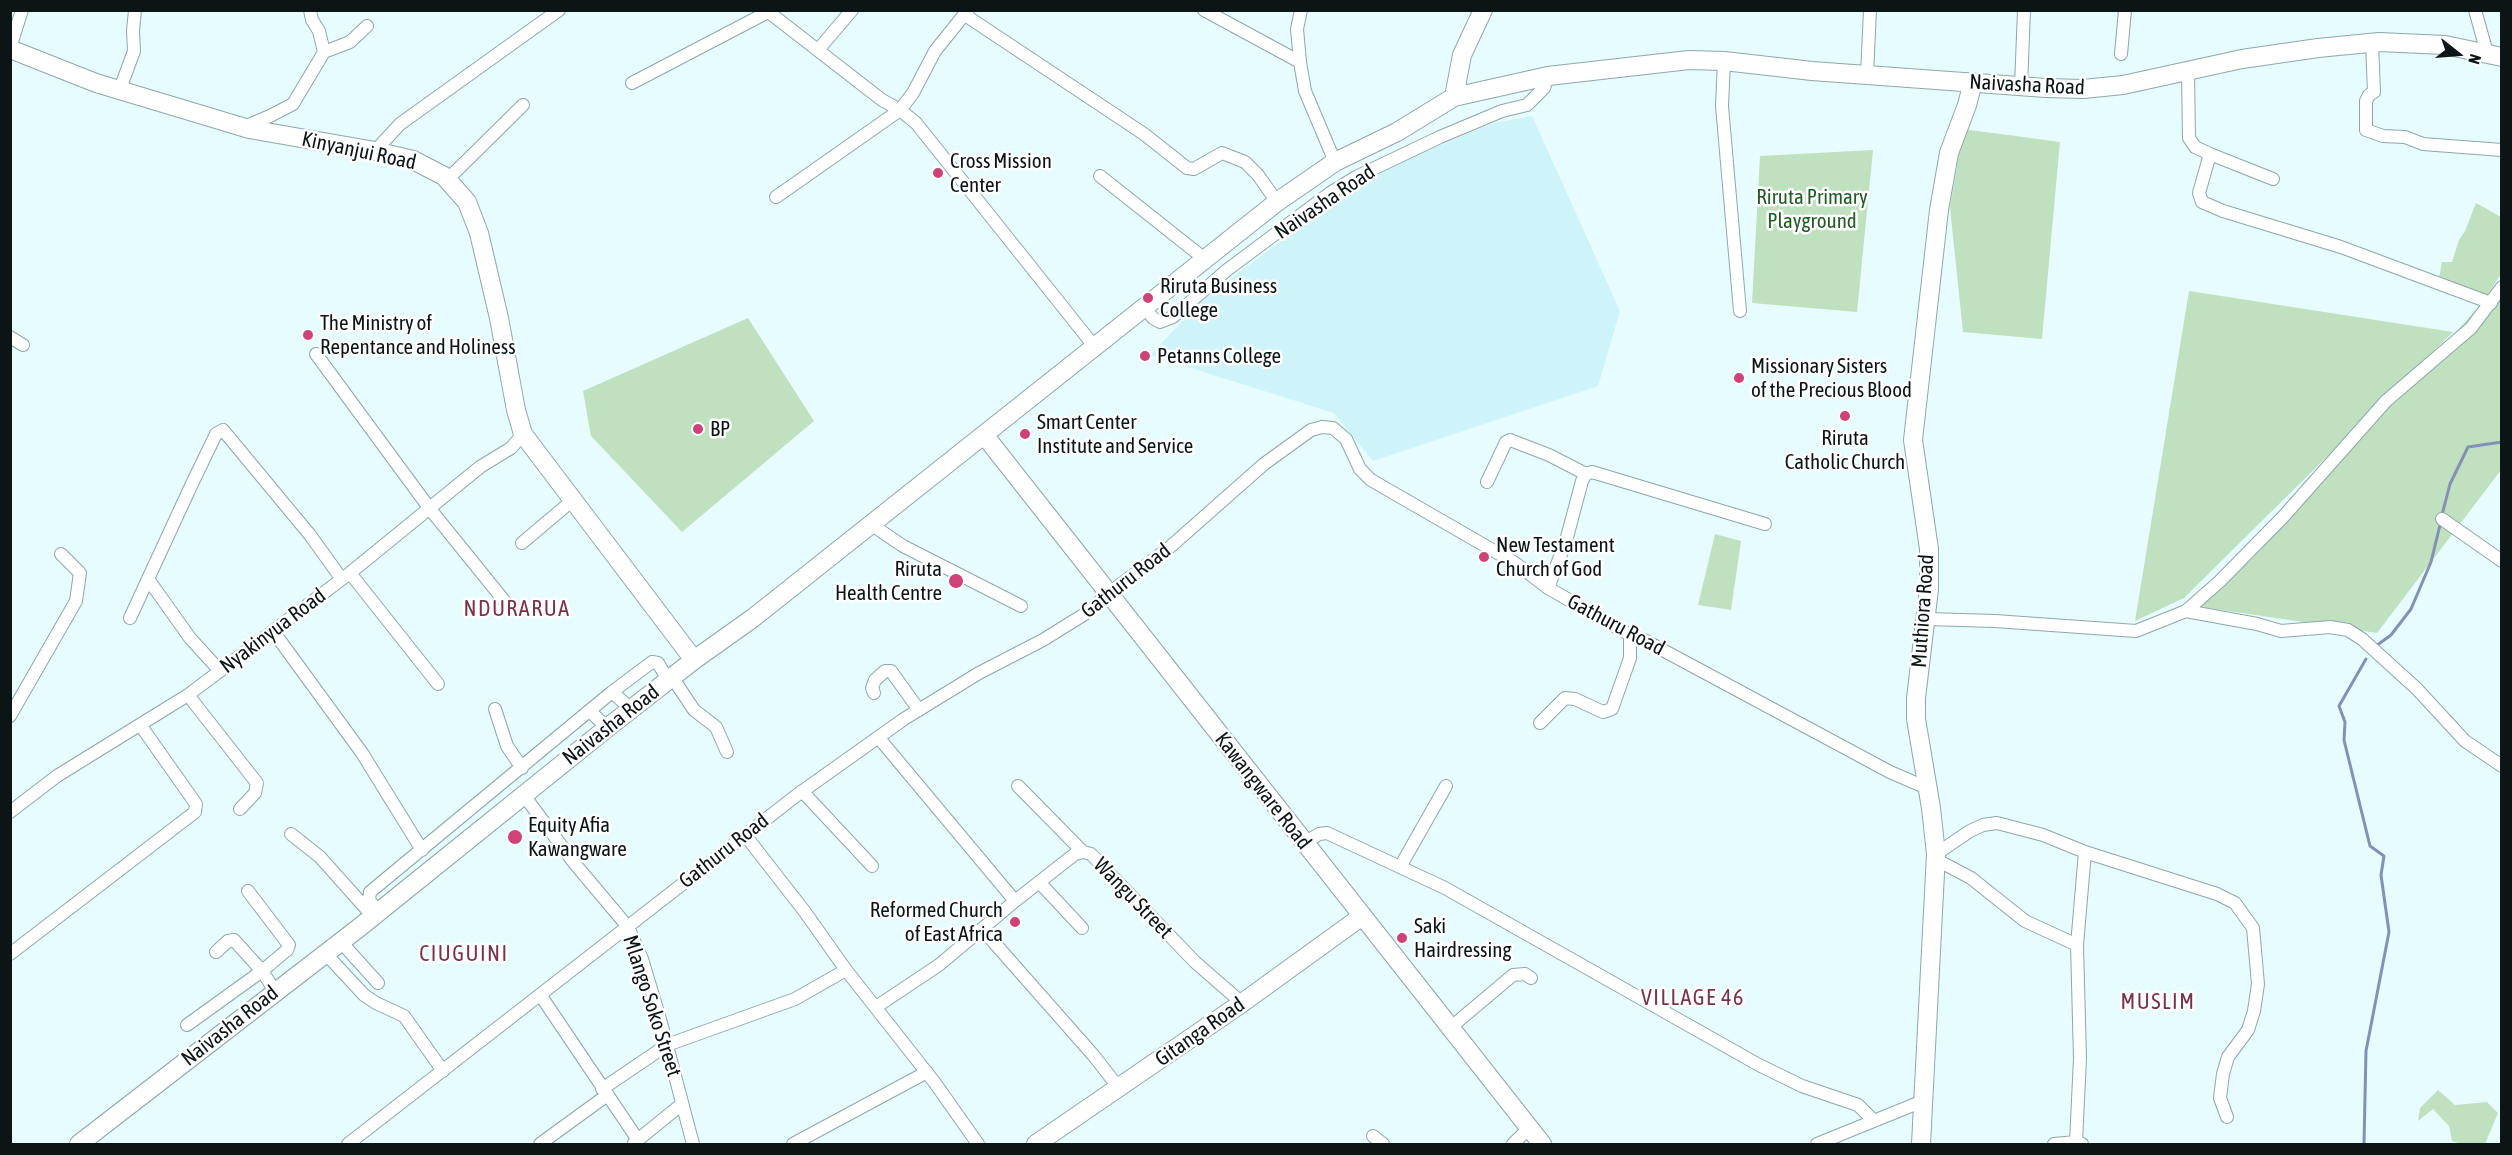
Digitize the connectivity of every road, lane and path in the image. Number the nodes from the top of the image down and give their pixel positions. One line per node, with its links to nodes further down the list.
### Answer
1 (22, 10): 17 (street)
2 (135, 10): 30 (street)
3 (310, 10): 19 (street)
4 (560, 10): 36 (street)
5 (852, 10): 18 (street)
6 (1204, 10): 23 (street)
7 (1301, 10): 23 (street)
8 (1483, 10): 31 (main road)
9 (1870, 10): 25 (street)
10 (2024, 10): 29 (street)
11 (2125, 10): 20 (street)
12 (2475, 10): 21 (street)
13 (767, 11): 18 (street); 28 (street)
14 (967, 13): 33 (street); 43 (street)
15 (367, 26): 19 (street)
16 (2373, 43): 21 (main road, Naivasha Road); 24 (main road, Naivasha Road); 35 (street)
17 (10, 48): 30 (main road, Kinyanjui Road)
18 (818, 50): 33 (street)
19 (324, 52): 34 (street)
20 (2121, 54)
21 (2494, 55)
22 (1724, 61): 25 (main road, Naivasha Road); 26 (main road, Naivasha Road); 49 (street)
23 (1300, 62): 38 (street)
24 (2188, 72): 29 (main road, Naivasha Road); 37 (street)
25 (1867, 75): 27 (main road, Naivasha Road)
26 (1548, 76): 31 (main road, Naivasha Road); 45 (street, Naivasha Road)
27 (1973, 82): 29 (main road, Naivasha Road); 74 (main road, Muthiora Road)
28 (632, 83)
29 (2021, 86)
30 (120, 89): 34 (main road, Kinyanjui Road)
31 (1454, 97): 38 (main road, Naivasha Road)
32 (523, 105): 41 (street)
33 (900, 110): 42 (street); 52 (street)
34 (243, 127): 36 (main road, Kinyanjui Road)
35 (2502, 150)
36 (375, 151): 41 (main road, Kinyanjui Road)
37 (2210, 154): 40 (street); 47 (street)
38 (1335, 162): 43 (main road, Naivasha Road)
39 (1100, 176): 44 (street)
40 (2273, 179)
41 (446, 181): 54 (main road, Kinyanjui Road)
42 (776, 197)
43 (1277, 202): 44 (main road, Naivasha Road)
44 (1210, 257): 45 (street); 48 (main road, Naivasha Road)
45 (1227, 270): 48 (street, Naivasha Road)
46 (2502, 287): 47 (street)
47 (2491, 303): 72 (street)
48 (1144, 307): 52 (main road, Naivasha Road)
49 (1740, 310)
50 (10, 338): 51 (street)
51 (22, 345)
52 (1094, 346): 55 (main road, Naivasha Road)
53 (316, 354): 59 (street)
54 (523, 434): 58 (main road); 59 (street, Nyakinyua Road)
55 (985, 436): 62 (main road, Naivasha Road); 69 (main road, Kawangware Road)
56 (1586, 474): 57 (street); 61 (street); 68 (street)
57 (1487, 482)
58 (574, 499): 63 (street); 77 (main road)
59 (430, 509): 66 (street, Nyakinyua Road); 70 (street)
60 (2442, 519): 65 (street)
61 (1765, 524)
62 (872, 525): 71 (street); 77 (main road, Naivasha Road)
63 (522, 543)
64 (61, 554): 88 (street)
65 (2502, 561)
66 (345, 576): 67 (street); 75 (street, Nyakinyua Road); 80 (street)
67 (148, 579): 73 (street); 78 (street)
68 (1548, 588): 69 (street, Gathuru Road); 76 (street, Gathuru Road)
69 (1108, 594): 86 (street, Gathuru Road); 109 (main road, Kawangware Road)
70 (506, 603)
71 (1021, 606)
72 (2186, 611): 74 (street); 95 (street)
73 (130, 618)
74 (1926, 618): 101 (main road, Muthiora Road)
75 (273, 631): 78 (street, Nyakinyua Road); 111 (street)
76 (1630, 635): 89 (street); 101 (street, Gathuru Road)
77 (694, 660): 79 (main road, Naivasha Road)
78 (220, 671): 83 (street, Nyakinyua Road)
79 (670, 678): 81 (street); 85 (main road, Naivasha Road); 93 (street)
80 (438, 684)
81 (612, 692): 85 (street); 87 (street)
82 (874, 693): 86 (street)
83 (188, 695): 90 (street, Nyakinyua Road); 105 (street)
84 (495, 709): 96 (street)
85 (631, 709): 91 (main road, Naivasha Road)
86 (919, 710): 92 (street, Gathuru Road)
87 (590, 711): 91 (street); 94 (street)
88 (10, 716)
89 (1540, 723)
90 (141, 726): 104 (street, Nyakinyua Road); 131 (street)
91 (607, 728): 97 (main road, Naivasha Road)
92 (878, 737): 102 (street, Gathuru Road); 121 (street)
93 (727, 752)
94 (533, 758): 96 (street); 97 (street)
95 (2502, 765)
96 (522, 768): 100 (street)
97 (549, 774): 103 (main road, Naivasha Road)
98 (1018, 786): 112 (street)
99 (1446, 786): 117 (street)
100 (499, 787): 103 (street, Mlango Soko Street); 106 (street)
101 (1927, 788): 114 (main road, Muthiora Road)
102 (802, 791): 108 (street, Gathuru Road); 116 (street)
103 (518, 799): 110 (main road, Naivasha Road); 124 (street, Mlango Soko Street)
104 (12, 808)
105 (240, 809)
106 (447, 830): 110 (street); 111 (street)
107 (291, 834): 122 (street)
108 (745, 835): 124 (street, Gathuru Road); 132 (street)
109 (1304, 843): 117 (street); 123 (main road, Kawangware Road)
110 (461, 845): 118 (main road, Naivasha Road)
111 (422, 850): 115 (street)
112 (1083, 852): 119 (street, Wangu Street); 138 (street, Wangu Street)
113 (2085, 852): 114 (street); 128 (street); 149 (street)
114 (1936, 857): 128 (street); 147 (main road, Muthiora Road)
115 (409, 861): 118 (street); 122 (street)
116 (873, 866)
117 (1400, 867): 150 (street)
118 (422, 877): 122 (main road, Naivasha Road)
119 (1039, 882): 121 (street, Wangu Street); 125 (street)
120 (248, 891): 133 (street)
121 (1015, 901): 126 (street, Wangu Street)
122 (376, 914): 127 (main road, Naivasha Road)
123 (1361, 917): 138 (main road, Gitanga Road); 141 (main road, Kawangware Road)
124 (628, 927): 137 (street, Gathuru Road); 142 (street, Mlango Soko Street)
125 (1082, 928)
126 (983, 930): 139 (street, Wangu Street); 145 (street)
127 (341, 942): 130 (main road, Naivasha Road); 135 (street)
128 (2078, 945): 153 (street)
129 (216, 952): 133 (street)
130 (325, 953): 136 (main road, Naivasha Road); 143 (street)
131 (10, 954)
132 (846, 970): 139 (street); 142 (street)
133 (262, 971): 136 (street); 140 (street)
134 (1531, 978): 141 (street)
135 (378, 983)
136 (275, 991): 154 (main road, Naivasha Road)
137 (541, 996): 143 (street, Gathuru Road); 146 (street)
138 (1242, 1003): 145 (main road, Gitanga Road)
139 (876, 1007): 144 (street)
140 (187, 1025)
141 (1450, 1028): 151 (main road, Kawangware Road)
142 (667, 1045): 146 (street); 148 (street, Mlango Soko Street)
143 (443, 1071): 155 (street, Gathuru Road)
144 (927, 1072): 158 (street); 159 (street)
145 (1119, 1088): 160 (main road, Gitanga Road)
146 (604, 1093): 152 (street); 156 (street)
147 (1923, 1101): 150 (street); 164 (main road, Muthiora Road)
148 (682, 1104): 152 (street); 157 (street, Mlango Soko Street)
149 (2227, 1117)
150 (1874, 1121): 163 (street)
151 (1529, 1128): 161 (street); 162 (main road, Kawangware Road)
152 (635, 1142)
153 (2079, 1143): 165 (street)
154 (79, 1144)
155 (348, 1144)
156 (540, 1144)
157 (693, 1144)
158 (793, 1144)
159 (978, 1144)
160 (1036, 1144)
161 (1513, 1144)
162 (1542, 1144)
163 (1817, 1144)
164 (1920, 1144)
165 (2054, 1144)

